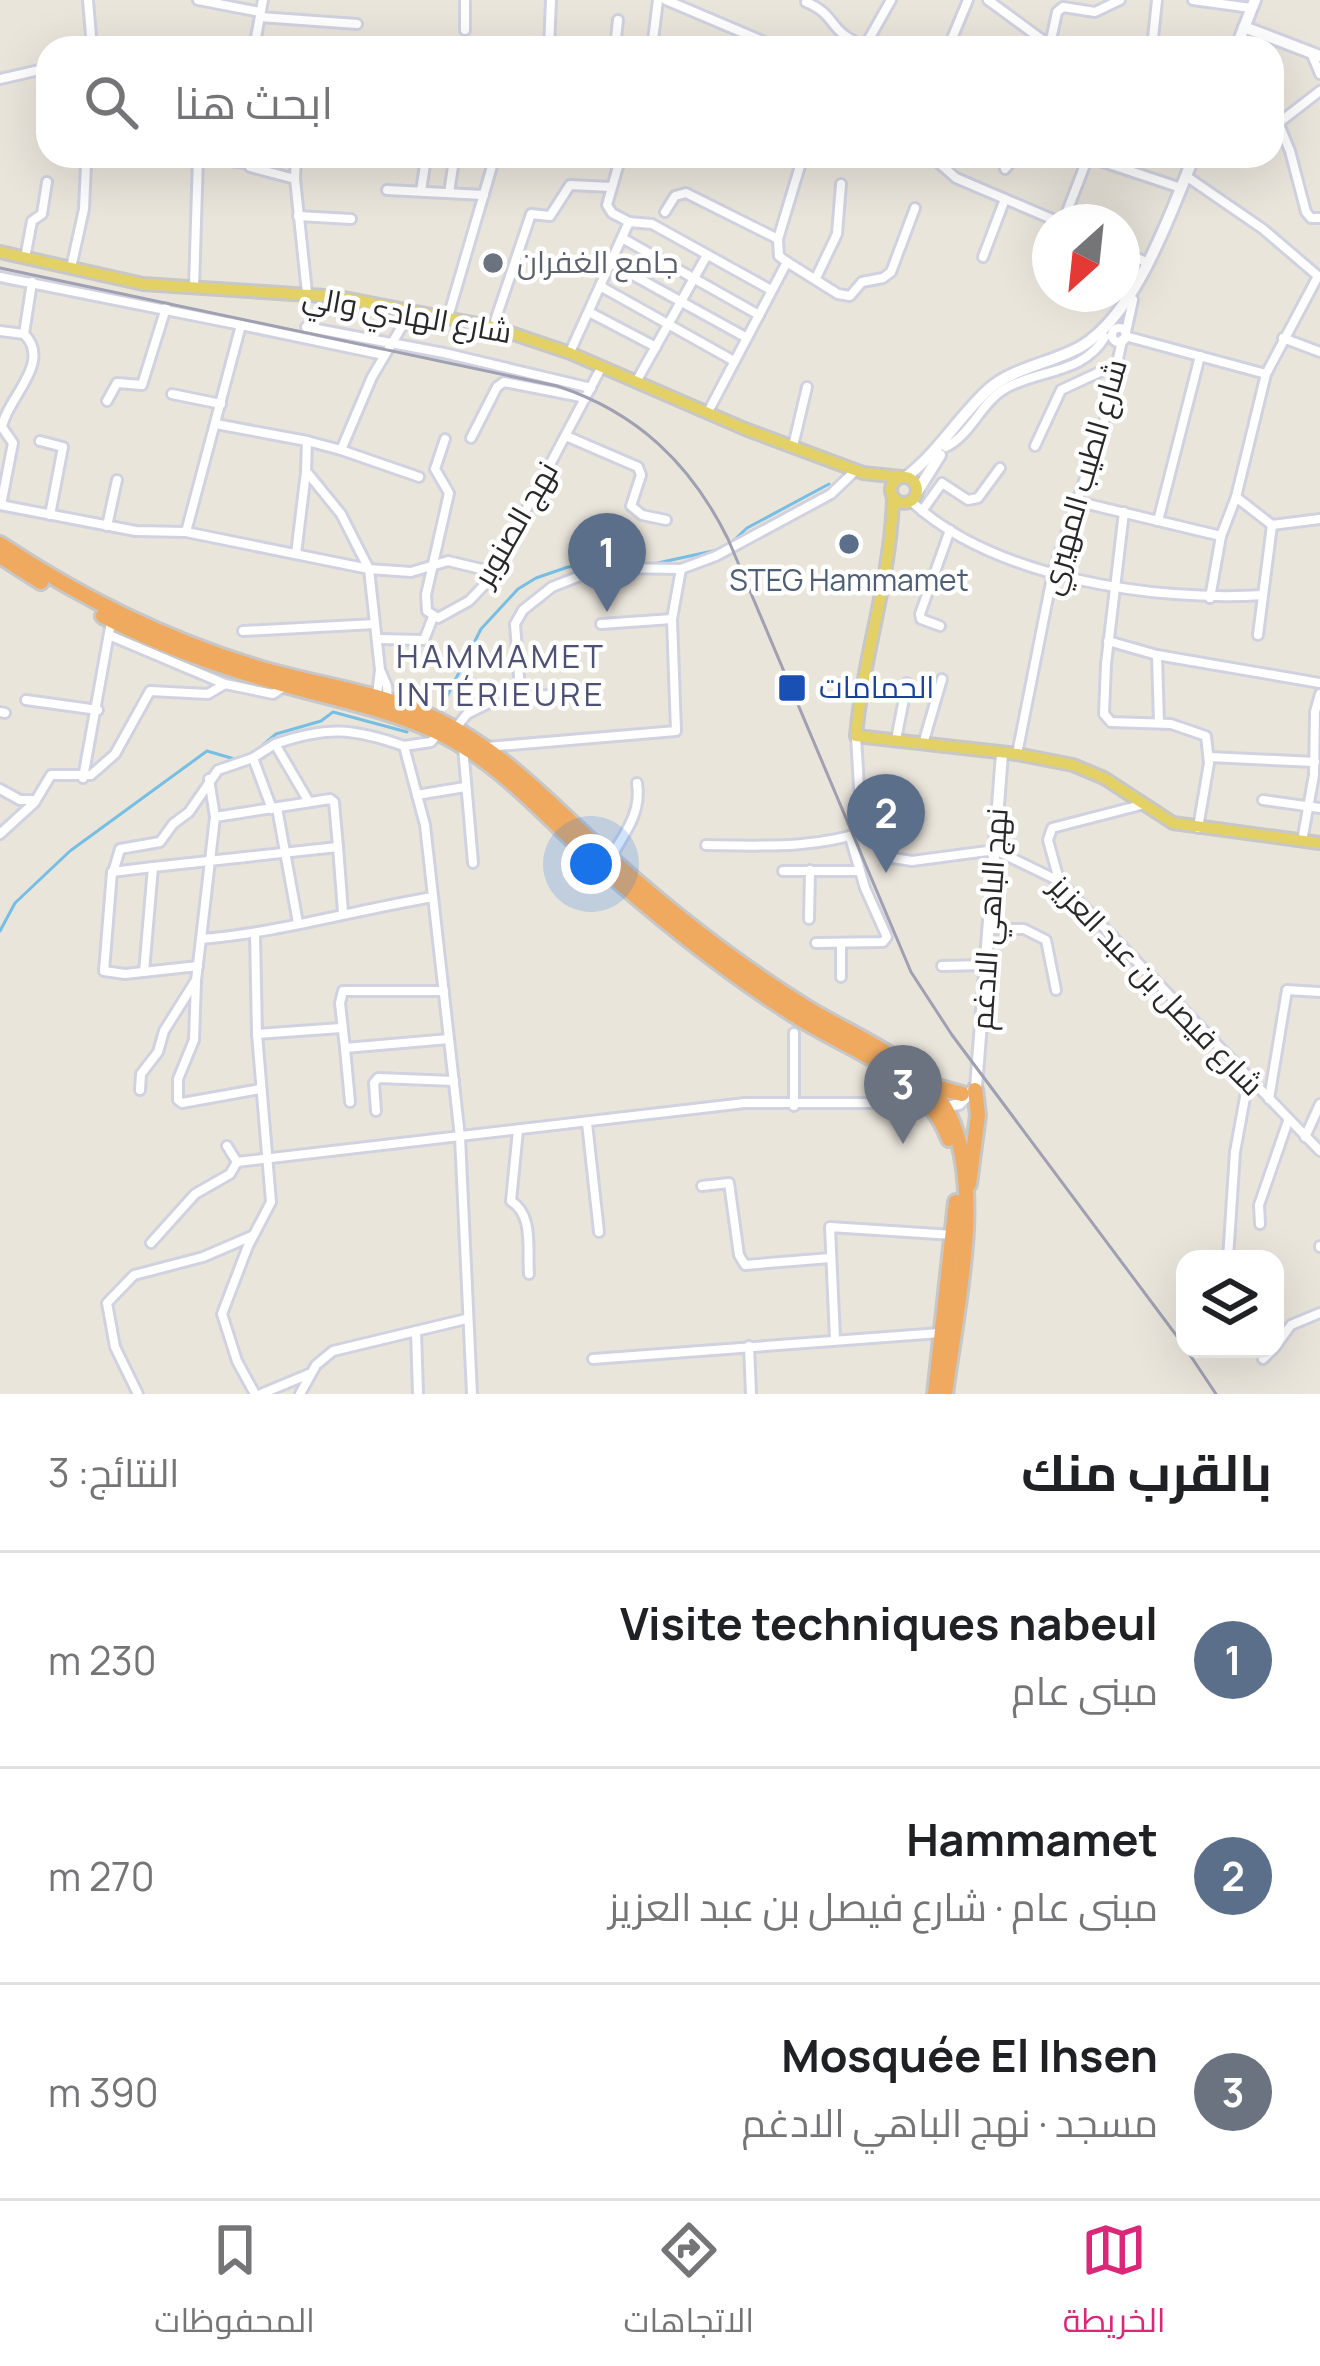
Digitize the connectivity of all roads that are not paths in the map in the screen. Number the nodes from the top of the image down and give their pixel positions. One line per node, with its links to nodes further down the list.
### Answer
1 (88, 0): 20 (street)
2 (199, 0): 15 (street)
3 (262, 0): 15 (street)
4 (465, 0): 19 (street)
5 (551, 0): 22 (street)
6 (662, 0): 24 (street); 25 (street)
7 (891, 0): 27 (street)
8 (968, 0): 28 (street)
9 (988, 0): 29 (street)
10 (1120, 0): 30 (street)
11 (1157, 0): 31 (street)
12 (1193, 0): 14 (street)
13 (806, 2): 26 (street)
14 (1253, 4): 18 (street)
15 (260, 15): 17 (street); 21 (street)
16 (618, 20): 23 (street)
17 (357, 24)
18 (1244, 27): 32 (street); 33 (street)
19 (465, 30)
20 (91, 36)
21 (256, 36)
22 (550, 36)
23 (616, 36)
24 (654, 36)
25 (750, 36)
26 (842, 36)
27 (871, 36)
28 (953, 36)
29 (1037, 36)
30 (1054, 36)
31 (1153, 36)
32 (1241, 36)
33 (1267, 36)
34 (1284, 43): 35 (street)
35 (1316, 55): 37 (street)
36 (36, 71): 38 (street)
37 (1320, 74)
38 (0, 79)
39 (1320, 91): 40 (street)
40 (1284, 118)
41 (1284, 141): 70 (street)
42 (86, 168): 83 (street)
43 (195, 168): 90 (street)
44 (267, 168): 55 (street)
45 (295, 168): 55 (street)
46 (425, 168): 61 (street)
47 (453, 168): 62 (street)
48 (491, 168): 63 (street)
49 (617, 168): 59 (street)
50 (799, 168): 74 (street)
51 (945, 168): 64 (street)
52 (1082, 168): 65 (street)
53 (1129, 168): 57 (street)
54 (1189, 168): 57 (street)
55 (295, 179): 69 (street)
56 (47, 182): 79 (street)
57 (1183, 182): 80 (street); 84 (street)
58 (841, 184): 87 (street)
59 (610, 188): 72 (street); 102 (street)
60 (387, 190): 61 (street)
61 (421, 191): 62 (street)
62 (449, 193): 63 (street)
63 (484, 195): 98 (street)
64 (1005, 199): 67 (street); 77 (street)
65 (1068, 204)
66 (915, 208): 87 (street)
67 (1032, 210)
68 (665, 212): 74 (street)
69 (298, 216): 71 (street); 92 (street)
70 (1320, 218)
71 (351, 219)
72 (629, 223): 73 (street); 76 (street)
73 (622, 238): 82 (street); 86 (street)
74 (778, 238): 81 (street)
75 (0, 252): 79 (main road, شارع الهادي والي)
76 (707, 255): 86 (street); 91 (street)
77 (983, 257)
78 (1140, 257): 80 (street)
79 (25, 258): 83 (main road, شارع الهادي والي)
80 (1149, 260): 104 (street); 104 (street)
81 (787, 262): 87 (street); 91 (street)
82 (611, 263): 89 (street); 93 (street)
83 (70, 269): 90 (main road, شارع الهادي والي)
84 (1319, 276): 107 (street)
85 (0, 277): 88 (street)
86 (694, 278): 93 (street); 97 (street)
87 (816, 278)
88 (32, 282): 94 (street); 105 (street)
89 (600, 286): 96 (street); 99 (street)
90 (194, 289): 92 (main road, شارع الهادي والي)
91 (772, 291): 97 (street)
92 (307, 293): 95 (main road, شارع الهادي والي)
93 (681, 302): 99 (street); 106 (street)
94 (166, 308): 100 (street); 124 (street)
95 (412, 310): 98 (main road, شارع الهادي والي); 108 (street)
96 (589, 312): 109 (street); 111 (street)
97 (759, 315): 106 (street)
98 (448, 317): 102 (main road, شارع الهادي والي)
99 (668, 324): 109 (street); 114 (street)
100 (241, 325): 112 (street); 125 (street)
101 (306, 327): 108 (street)
102 (493, 327): 111 (main road, شارع الهادي والي)
103 (0, 331): 105 (street)
104 (1114, 332): 113 (street); 115 (street, شارع الطيب المهيري); 122 (street)
105 (24, 334): 136 (street)
106 (747, 338): 114 (street)
107 (1283, 338): 110 (street); 117 (street)
108 (391, 343): 112 (street); 120 (street)
109 (656, 347): 118 (street)
110 (1320, 352)
111 (570, 353): 116 (main road, شارع الهادي والي)
112 (384, 355): 135 (street)
113 (1200, 356): 117 (street); 153 (street)
114 (734, 362): 126 (street)
115 (1120, 362): 134 (street); 146 (street, شارع الطيب المهيري)
116 (601, 368): 118 (main road, شارع الهادي والي); 120 (street, نهج الصنوبر)
117 (1266, 374): 144 (street)
118 (635, 383): 126 (main road, شارع الهادي والي)
119 (807, 387): 133 (street)
120 (591, 388): 123 (street, نهج الصنوبر)
121 (172, 394): 125 (street)
122 (988, 397): 141 (street); 145 (street)
123 (586, 398): 128 (street, نهج الصنوبر); 129 (street)
124 (107, 401)
125 (221, 404): 127 (street)
126 (707, 413): 133 (main road, شارع الهادي والي)
127 (216, 424): 132 (street); 157 (street)
128 (566, 436): 152 (street); 166 (street, نهج الصنوبر)
129 (471, 438)
130 (40, 440): 150 (street)
131 (446, 440): 163 (street, نهج الصنوبر)
132 (307, 441): 135 (street); 138 (street)
133 (793, 446): 139 (main road, شارع الهادي والي)
134 (1035, 446)
135 (340, 450): 140 (street)
136 (3, 467): 147 (street)
137 (1000, 468): 148 (street)
138 (307, 471): 161 (street); 165 (street)
139 (860, 471): 141 (main road); 143 (main road); 164 (street)
140 (419, 477)
141 (904, 477): 143 (main road); 145 (main road)
142 (117, 480): 155 (street)
143 (892, 495): 145 (main road); 159 (main road)
144 (1236, 497): 154 (street); 158 (street)
145 (912, 499): 148 (street); 159 (main road)
146 (1076, 501): 149 (street); 167 (street, شارع الطيب المهيري)
147 (0, 506): 150 (street)
148 (922, 511): 156 (street)
149 (1124, 512): 153 (street); 168 (street)
150 (50, 515): 155 (street)
151 (1320, 519): 154 (street)
152 (665, 520)
153 (1158, 520): 158 (street)
154 (1272, 525): 169 (street)
155 (106, 526): 157 (street)
156 (950, 530): 167 (street); 175 (street)
157 (186, 532): 161 (street)
158 (1221, 536): 170 (street)
159 (891, 539): 195 (main road)
160 (0, 544): 191 (highway)
161 (296, 554): 165 (street)
162 (0, 556): 176 (highway)
163 (430, 565): 165 (street); 166 (street); 171 (street, نهج الصنوبر)
164 (680, 568): 172 (street); 187 (street)
165 (369, 569): 173 (street)
166 (494, 572): 171 (street, نهج الصنوبر)
167 (1053, 572): 168 (street); 203 (street, شارع الطيب المهيري)
168 (1116, 589): 170 (street); 180 (street)
169 (1263, 595): 170 (street); 178 (street)
170 (1210, 598)
171 (434, 617): 179 (street)
172 (672, 619): 174 (street); 201 (street)
173 (375, 624): 177 (street); 179 (street)
174 (601, 624)
175 (940, 626)
176 (110, 627): 185 (street); 186 (highway); 192 (street)
177 (244, 631)
178 (1258, 635)
179 (376, 639): 191 (street)
180 (1108, 641): 181 (street); 193 (street)
181 (1157, 655): 183 (street); 193 (street)
182 (941, 679): 200 (street)
183 (1320, 682)
184 (907, 683): 196 (street)
185 (225, 684): 186 (street); 208 (street)
186 (285, 686): 191 (highway)
187 (570, 694)
188 (1320, 694): 206 (street)
189 (26, 700): 192 (street)
190 (494, 700): 194 (street)
191 (381, 704): 194 (highway)
192 (98, 710): 208 (street)
193 (1159, 723): 204 (street)
194 (438, 726): 198 (street); 199 (highway); 201 (highway)
195 (856, 736): 196 (main road); 223 (street)
196 (896, 742): 200 (main road)
197 (275, 744): 198 (street); 205 (street); 216 (street)
198 (404, 746): 213 (street)
199 (463, 746): 211 (street); 264 (highway)
200 (923, 746): 202 (main road)
201 (485, 747): 232 (highway)
202 (1002, 754): 203 (main road); 230 (street, نهج الباهي الادغم)
203 (1017, 754): 217 (main road)
204 (1209, 757): 206 (street); 222 (street)
205 (253, 758): 209 (street); 219 (street)
206 (1316, 762): 207 (street)
207 (1317, 776): 218 (street)
208 (83, 778): 214 (street)
209 (209, 778): 221 (street); 236 (street)
210 (638, 783): 232 (street)
211 (466, 787): 213 (street); 234 (street)
212 (0, 789): 214 (street)
213 (417, 794): 241 (street)
214 (36, 800): 224 (street)
215 (1263, 800): 218 (street)
216 (309, 802): 219 (street); 229 (street)
217 (1142, 805): 222 (main road); 240 (street)
218 (1308, 806): 220 (street); 226 (street)
219 (274, 808): 221 (street); 231 (street)
220 (1320, 808)
221 (214, 817): 233 (street)
222 (1198, 829): 226 (main road)
223 (872, 830): 225 (street); 230 (street)
224 (0, 834)
225 (850, 837): 228 (street); 239 (street)
226 (1302, 841): 227 (main road)
227 (1320, 842)
228 (706, 845)
229 (338, 848): 231 (street); 242 (street)
230 (995, 850): 240 (street, شارع فيصل بن عبد العزيز); 245 (street, نهج الباهي الادغم)
231 (284, 856): 233 (street); 244 (street)
232 (610, 858): 267 (highway)
233 (208, 862): 235 (street); 247 (street)
234 (473, 862)
235 (153, 867): 236 (street); 253 (street)
236 (113, 870): 253 (street)
237 (810, 870): 238 (street); 239 (street); 243 (street)
238 (783, 871)
239 (860, 872): 249 (street)
240 (1059, 881): 265 (street, شارع فيصل بن عبد العزيز)
241 (433, 897): 242 (street); 257 (street)
242 (343, 912): 244 (street)
243 (809, 920)
244 (298, 923): 246 (street)
245 (990, 928): 250 (street, نهج الباهي الادغم); 256 (street)
246 (255, 934): 247 (street); 261 (street)
247 (201, 939): 251 (street)
248 (816, 943): 249 (street)
249 (841, 944): 254 (street)
250 (987, 965): 252 (street); 269 (street, نهج الباهي الادغم)
251 (198, 966): 253 (street); 255 (street)
252 (942, 966)
253 (144, 972)
254 (841, 977)
255 (196, 980): 268 (street); 270 (street)
256 (1056, 991)
257 (444, 992): 259 (street); 262 (street)
258 (1320, 992): 271 (street)
259 (341, 1028): 261 (street); 263 (street)
260 (794, 1033): 276 (street)
261 (257, 1034): 268 (street)
262 (449, 1039): 263 (street); 266 (street)
263 (345, 1048): 272 (street)
264 (898, 1073): 273 (highway); 275 (highway)
265 (1248, 1079): 271 (street, شارع فيصل بن عبد العزيز); 294 (street)
266 (454, 1081): 277 (street); 281 (street)
267 (929, 1084): 269 (highway); 275 (highway)
268 (260, 1089): 285 (street)
269 (971, 1089): 275 (street); 288 (highway)
270 (140, 1090)
271 (1268, 1100): 278 (street, شارع فيصل بن عبد العزيز)
272 (350, 1102)
273 (901, 1103): 275 (street); 276 (street)
274 (1320, 1104): 282 (street)
275 (934, 1105): 288 (highway); 291 (highway)
276 (794, 1106): 279 (street)
277 (376, 1111)
278 (1288, 1121): 282 (street, شارع فيصل بن عبد العزيز); 289 (street)
279 (587, 1123): 280 (street); 290 (street)
280 (518, 1130): 281 (street); 296 (street)
281 (460, 1137): 285 (street); 298 (street)
282 (1305, 1137): 284 (street, شارع فيصل بن عبد العزيز)
283 (227, 1146): 286 (street)
284 (1320, 1151)
285 (270, 1156): 286 (street); 292 (street)
286 (238, 1162): 293 (street)
287 (702, 1186): 295 (street)
288 (966, 1200): 313 (highway)
289 (1260, 1224)
290 (599, 1232)
291 (953, 1235): 295 (street); 300 (highway)
292 (254, 1236): 306 (street); 307 (street)
293 (151, 1244)
294 (1229, 1250)
295 (830, 1258): 302 (street)
296 (529, 1274)
297 (1320, 1313): 301 (street)
298 (466, 1319): 299 (street); 310 (street)
299 (416, 1330): 305 (street); 309 (street)
300 (942, 1334): 302 (street); 312 (highway)
301 (1284, 1334)
302 (835, 1339): 303 (street)
303 (749, 1346): 304 (street); 311 (street)
304 (593, 1359)
305 (310, 1373): 307 (street); 308 (street)
306 (138, 1394)
307 (258, 1394)
308 (300, 1394)
309 (418, 1394)
310 (472, 1394)
311 (752, 1394)
312 (935, 1394)
313 (945, 1394)

